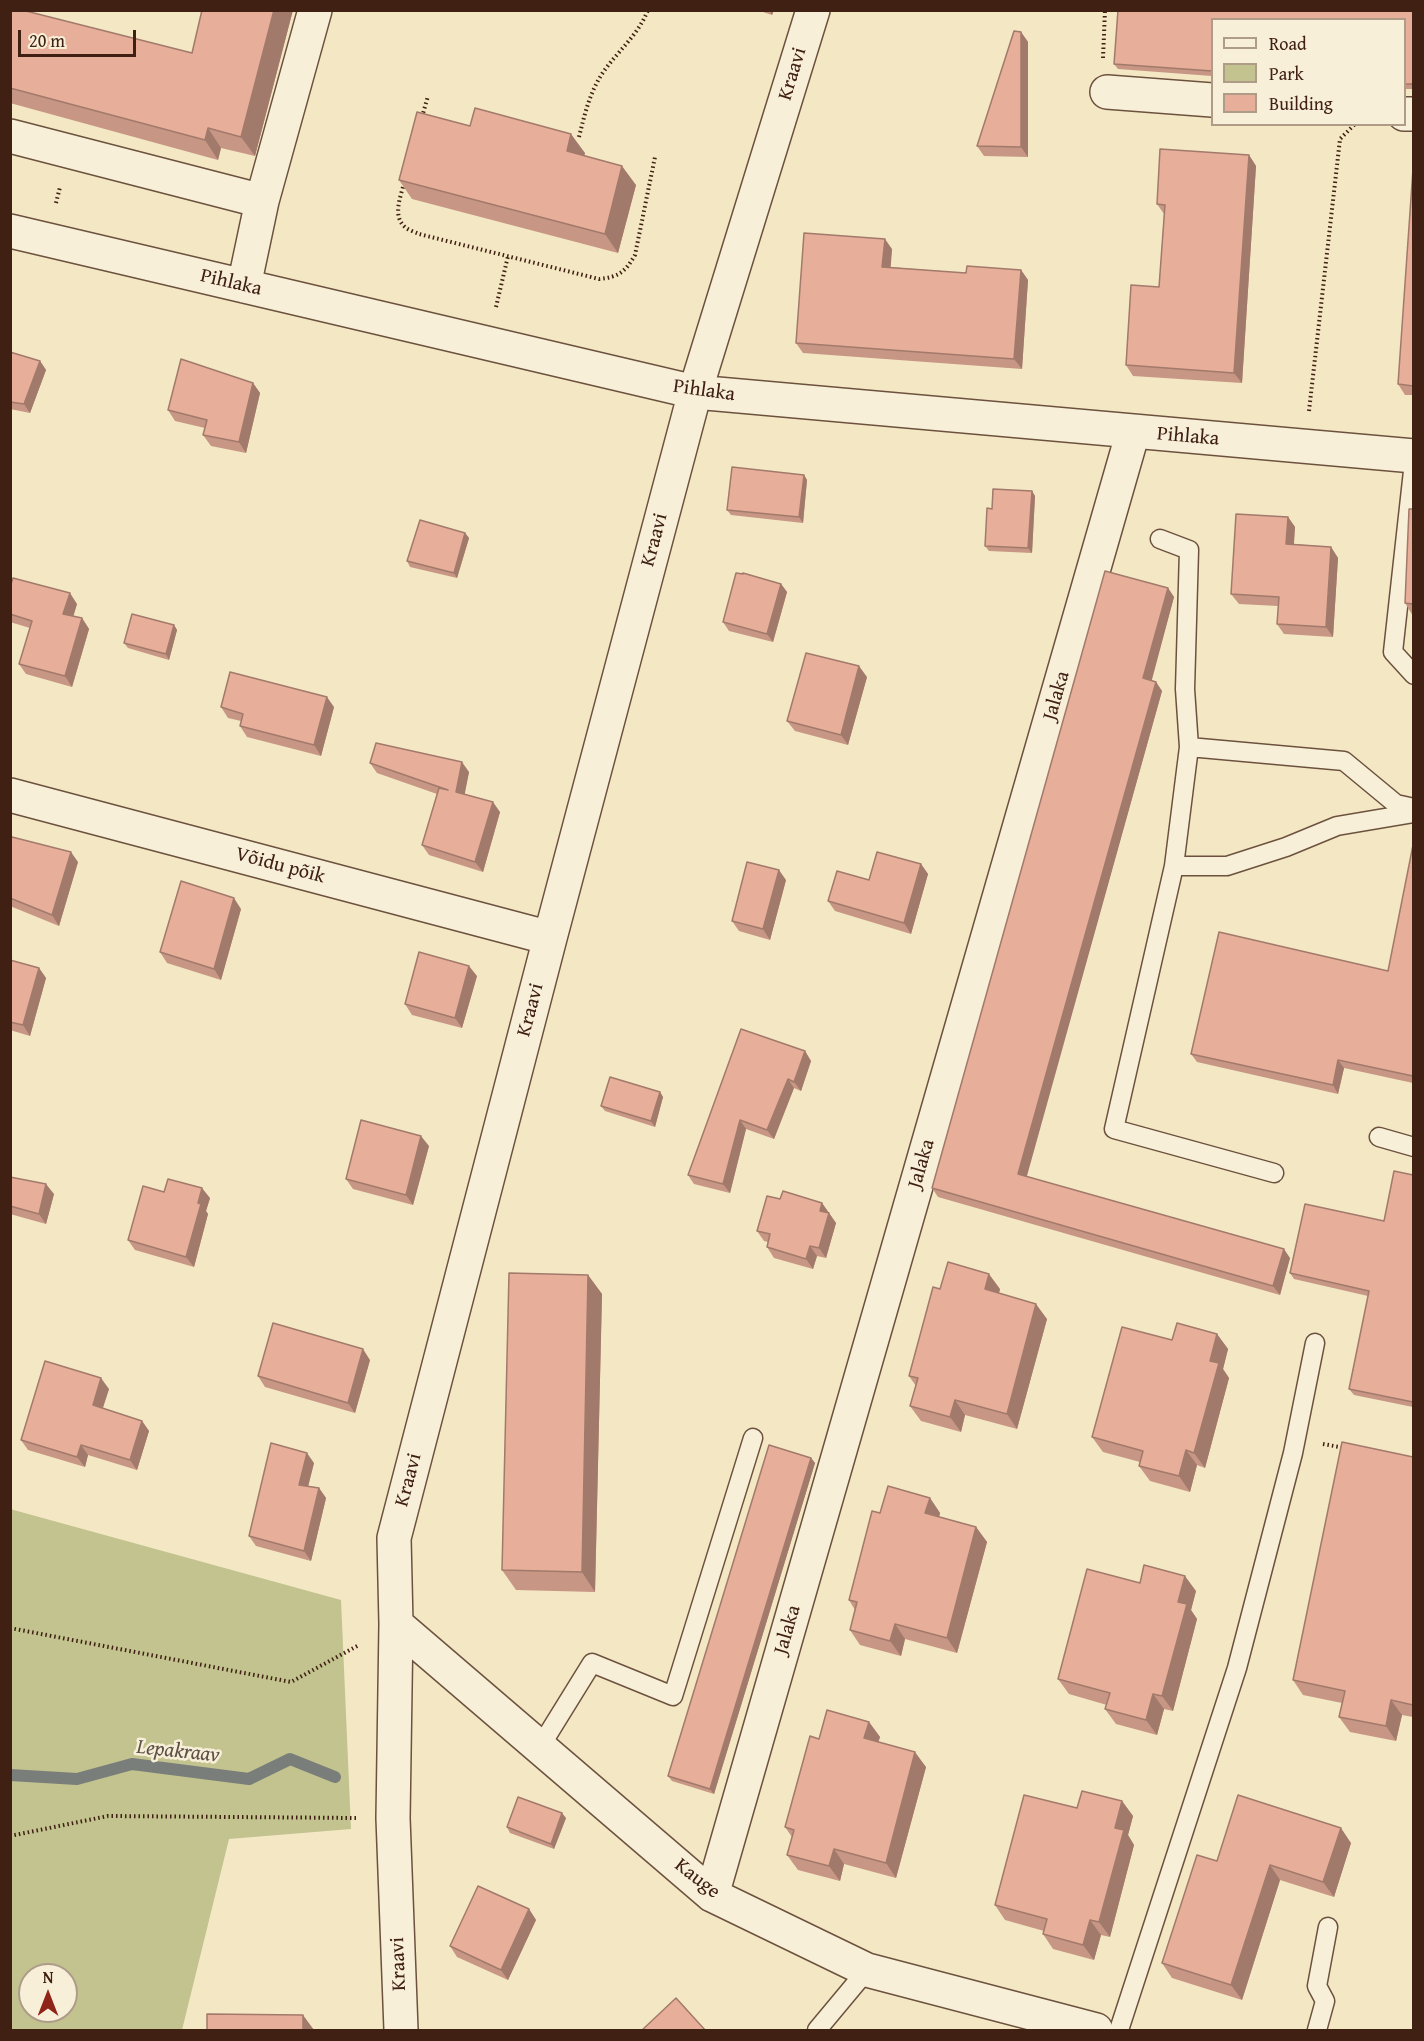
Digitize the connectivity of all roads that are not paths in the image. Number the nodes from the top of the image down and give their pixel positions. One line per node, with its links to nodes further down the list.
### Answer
1 (315, 10): 6 (street)
2 (813, 10): 9 (street, Kraavi)
3 (1107, 92): 4 (street)
4 (1211, 100)
5 (10, 136): 6 (street)
6 (262, 201): 8 (street)
7 (10, 231): 8 (street, Pihlaka)
8 (244, 286): 9 (street, Pihlaka)
9 (695, 392): 10 (street, Pihlaka); 20 (street, Kraavi)
10 (1133, 432): 11 (street, Pihlaka); 28 (street, Jalaka)
11 (1413, 456)
12 (1413, 462): 14 (lane)
13 (1160, 539): 15 (lane)
14 (1413, 675)
15 (1189, 747): 17 (lane); 19 (lane)
16 (10, 795): 20 (street, Võidu põik)
17 (1413, 808)
18 (1413, 813): 19 (lane)
19 (1174, 866): 23 (lane)
20 (550, 938): 26 (street, Kraavi)
21 (1380, 1137): 22 (lane)
22 (1413, 1147)
23 (1274, 1173)
24 (1315, 1343): 34 (lane)
25 (753, 1438): 27 (lane)
26 (396, 1624): 27 (street, Kauge); 31 (street, Kraavi)
27 (540, 1747): 28 (street, Kauge)
28 (712, 1895): 30 (street, Kauge)
29 (1328, 1927): 35 (lane)
30 (867, 1970): 32 (lane); 33 (street, Kauge)
31 (401, 2031)
32 (817, 2031)
33 (1096, 2031)
34 (1119, 2031)
35 (1317, 2031)

